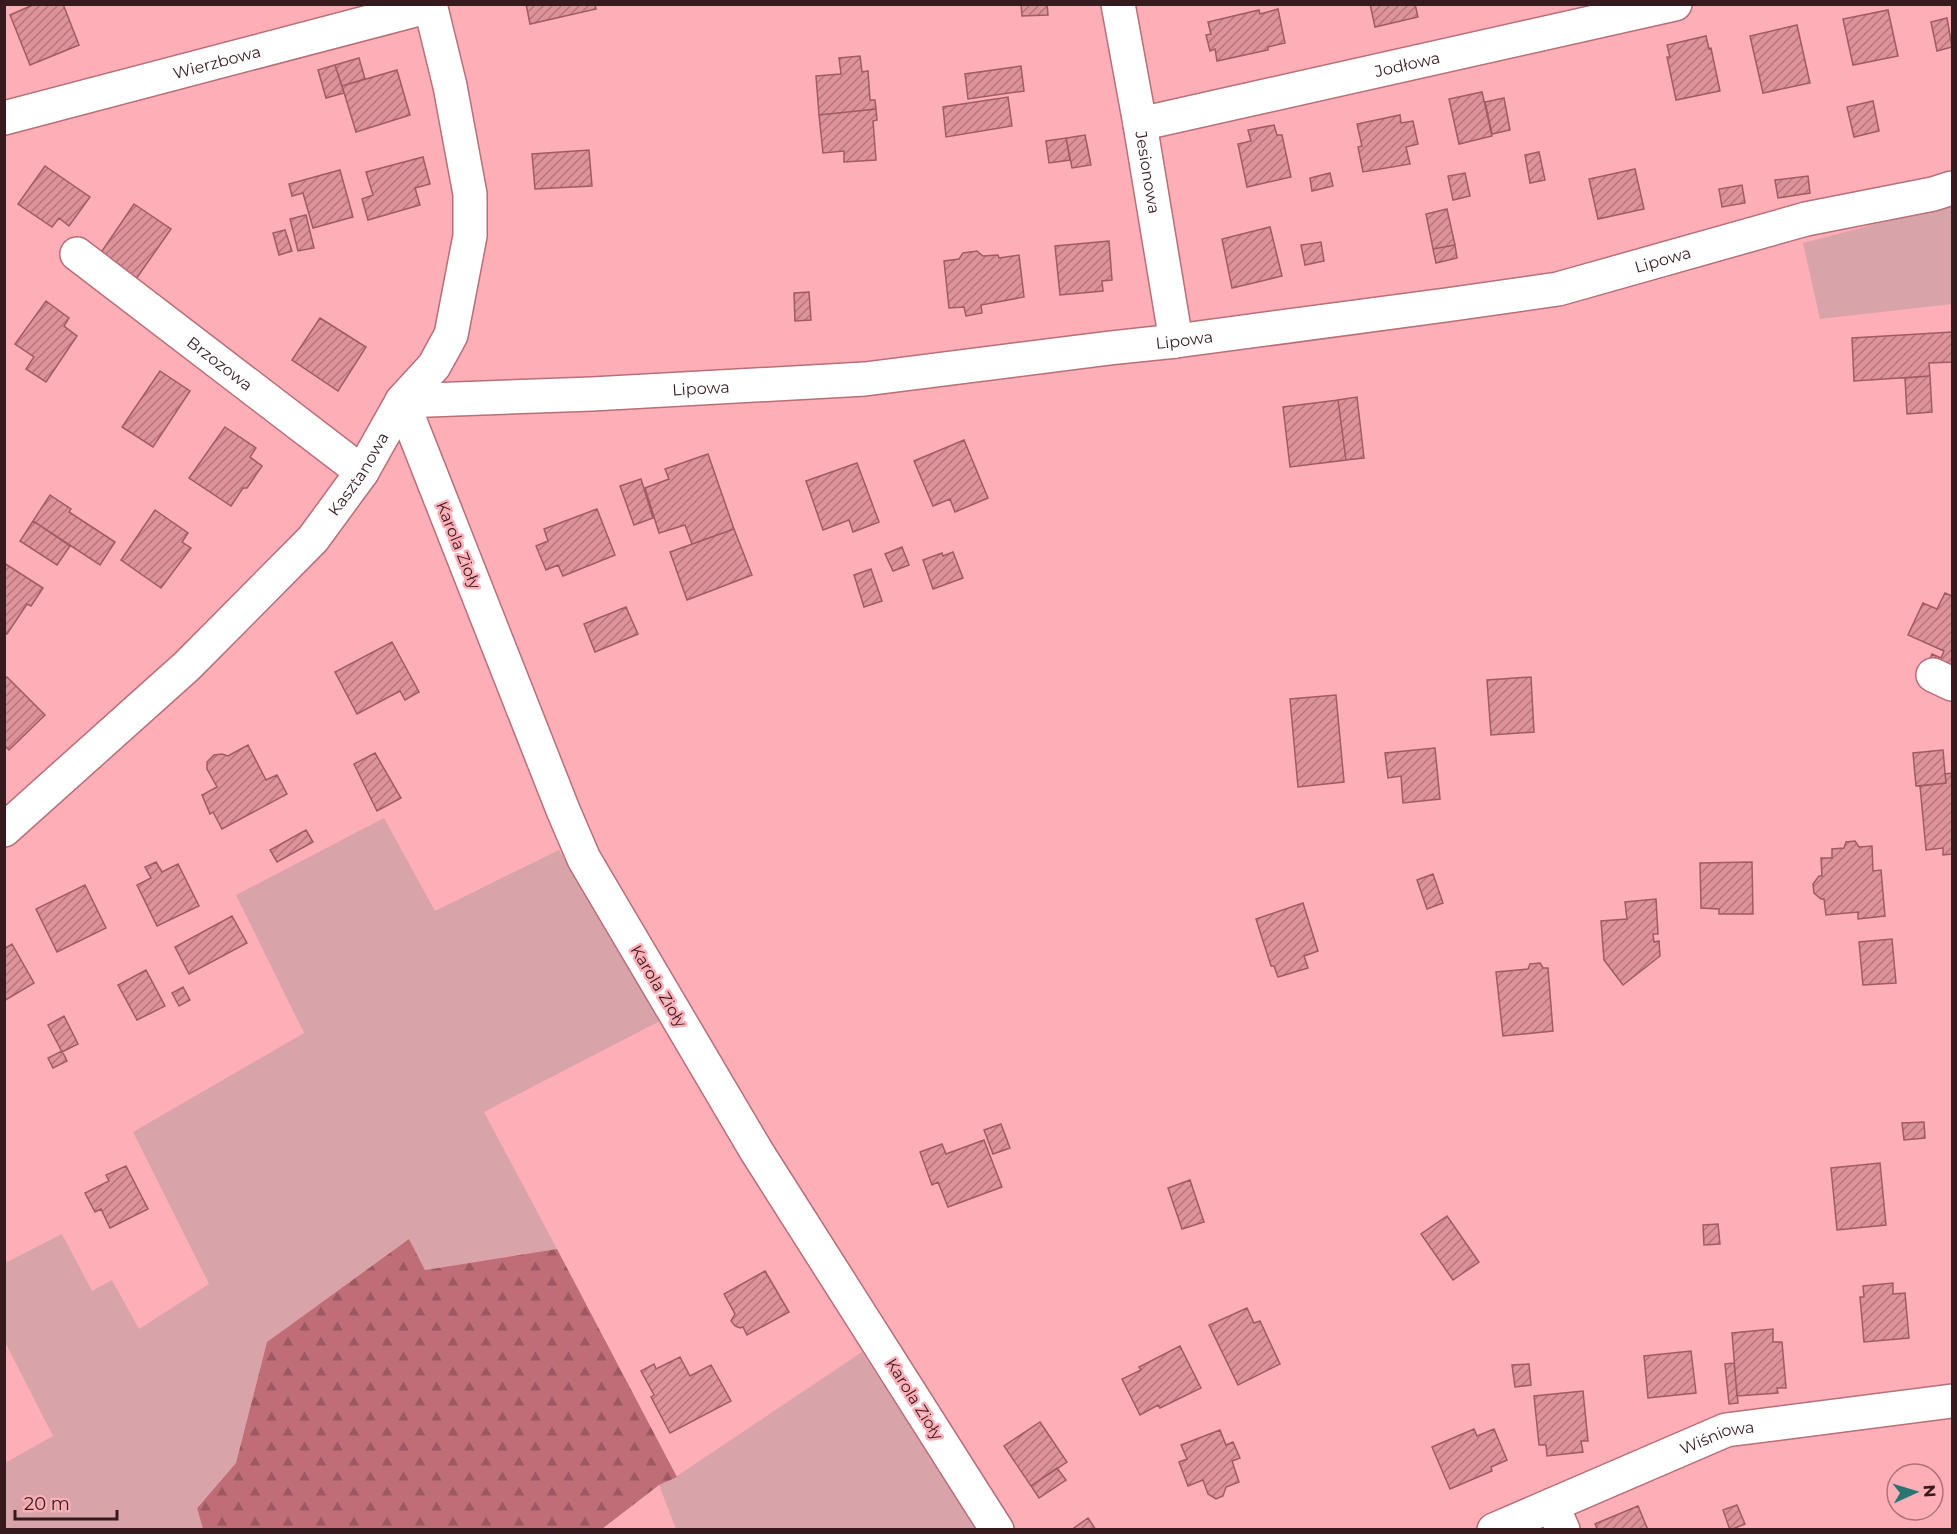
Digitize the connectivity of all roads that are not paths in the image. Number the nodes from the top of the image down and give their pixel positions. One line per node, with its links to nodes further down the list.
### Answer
1 (1118, 4): 5 (street, Jesionowa)
2 (1675, 4): 5 (street, Jodłowa)
3 (430, 5): 4 (street, Wierzbowa); 9 (street, Kasztanowa)
4 (4, 118)
5 (1140, 123): 8 (street, Jesionowa)
6 (1953, 188): 8 (street, Lipowa)
7 (77, 254): 10 (street, Brzozowa)
8 (1176, 341): 9 (street, Lipowa)
9 (402, 401): 10 (street, Kasztanowa); 14 (street, Karola Zioły)
10 (362, 472): 11 (street, Kasztanowa)
11 (4, 830)
12 (1953, 1401): 13 (street, Wiśniowa)
13 (1558, 1517): 15 (street, Wiśniowa)
14 (997, 1530)
15 (1494, 1530)

